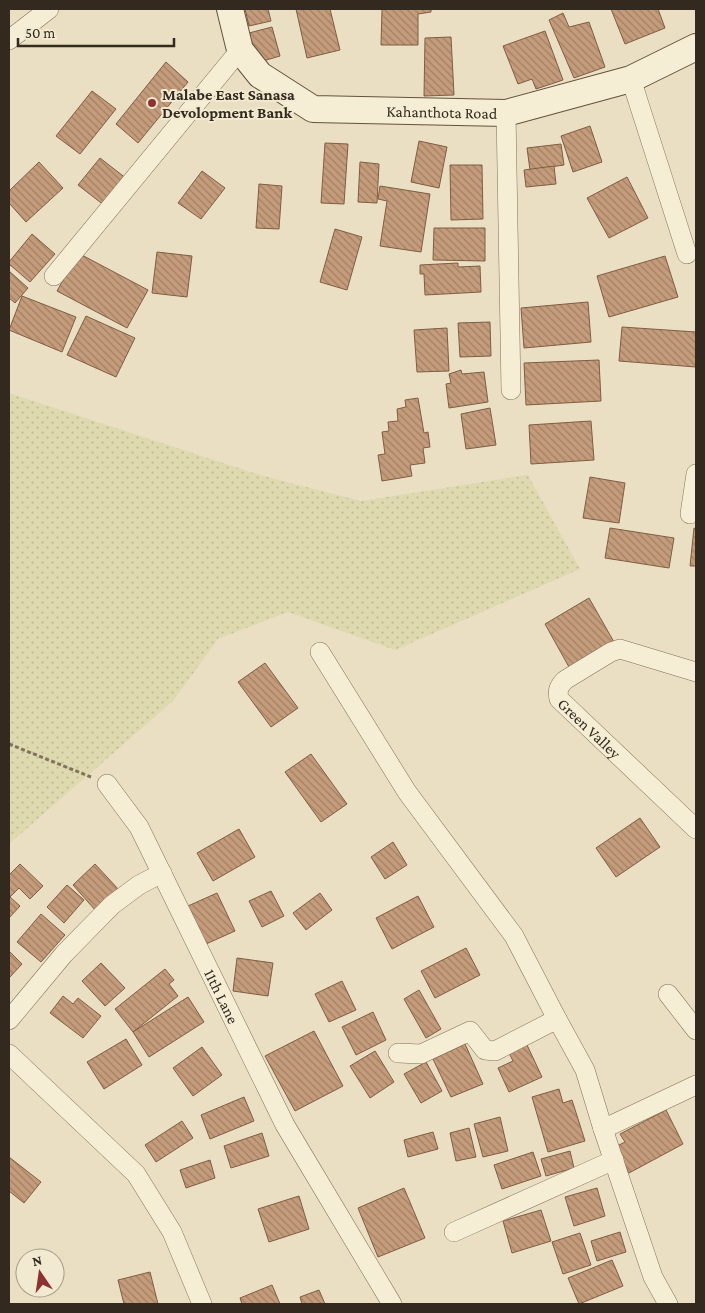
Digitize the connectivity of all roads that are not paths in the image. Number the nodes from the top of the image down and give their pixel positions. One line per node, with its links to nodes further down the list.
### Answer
1 (48, 9): 3 (street)
2 (230, 9): 5 (main road, Kahanthota Road)
3 (9, 40)
4 (696, 47): 6 (main road, Kahanthota Road)
5 (240, 50): 7 (main road, Kahanthota Road); 9 (street)
6 (631, 79): 7 (main road, Kahanthota Road); 8 (street)
7 (506, 113): 10 (street)
8 (687, 254)
9 (54, 276)
10 (511, 390)
11 (696, 474): 12 (street)
12 (690, 514)
13 (320, 652): 19 (street)
14 (696, 672): 16 (street, Green Valley)
15 (107, 784): 17 (street, 11th Lane)
16 (696, 829)
17 (162, 873): 20 (street); 29 (street, 11th Lane)
18 (668, 994): 21 (street)
19 (557, 1019): 22 (street); 25 (street)
20 (9, 1020)
21 (696, 1030)
22 (398, 1053)
23 (9, 1054): 28 (street)
24 (696, 1085): 25 (street)
25 (603, 1129): 26 (street)
26 (614, 1160): 27 (street); 30 (street)
27 (454, 1232)
28 (202, 1304)
29 (392, 1304)
30 (668, 1304)

